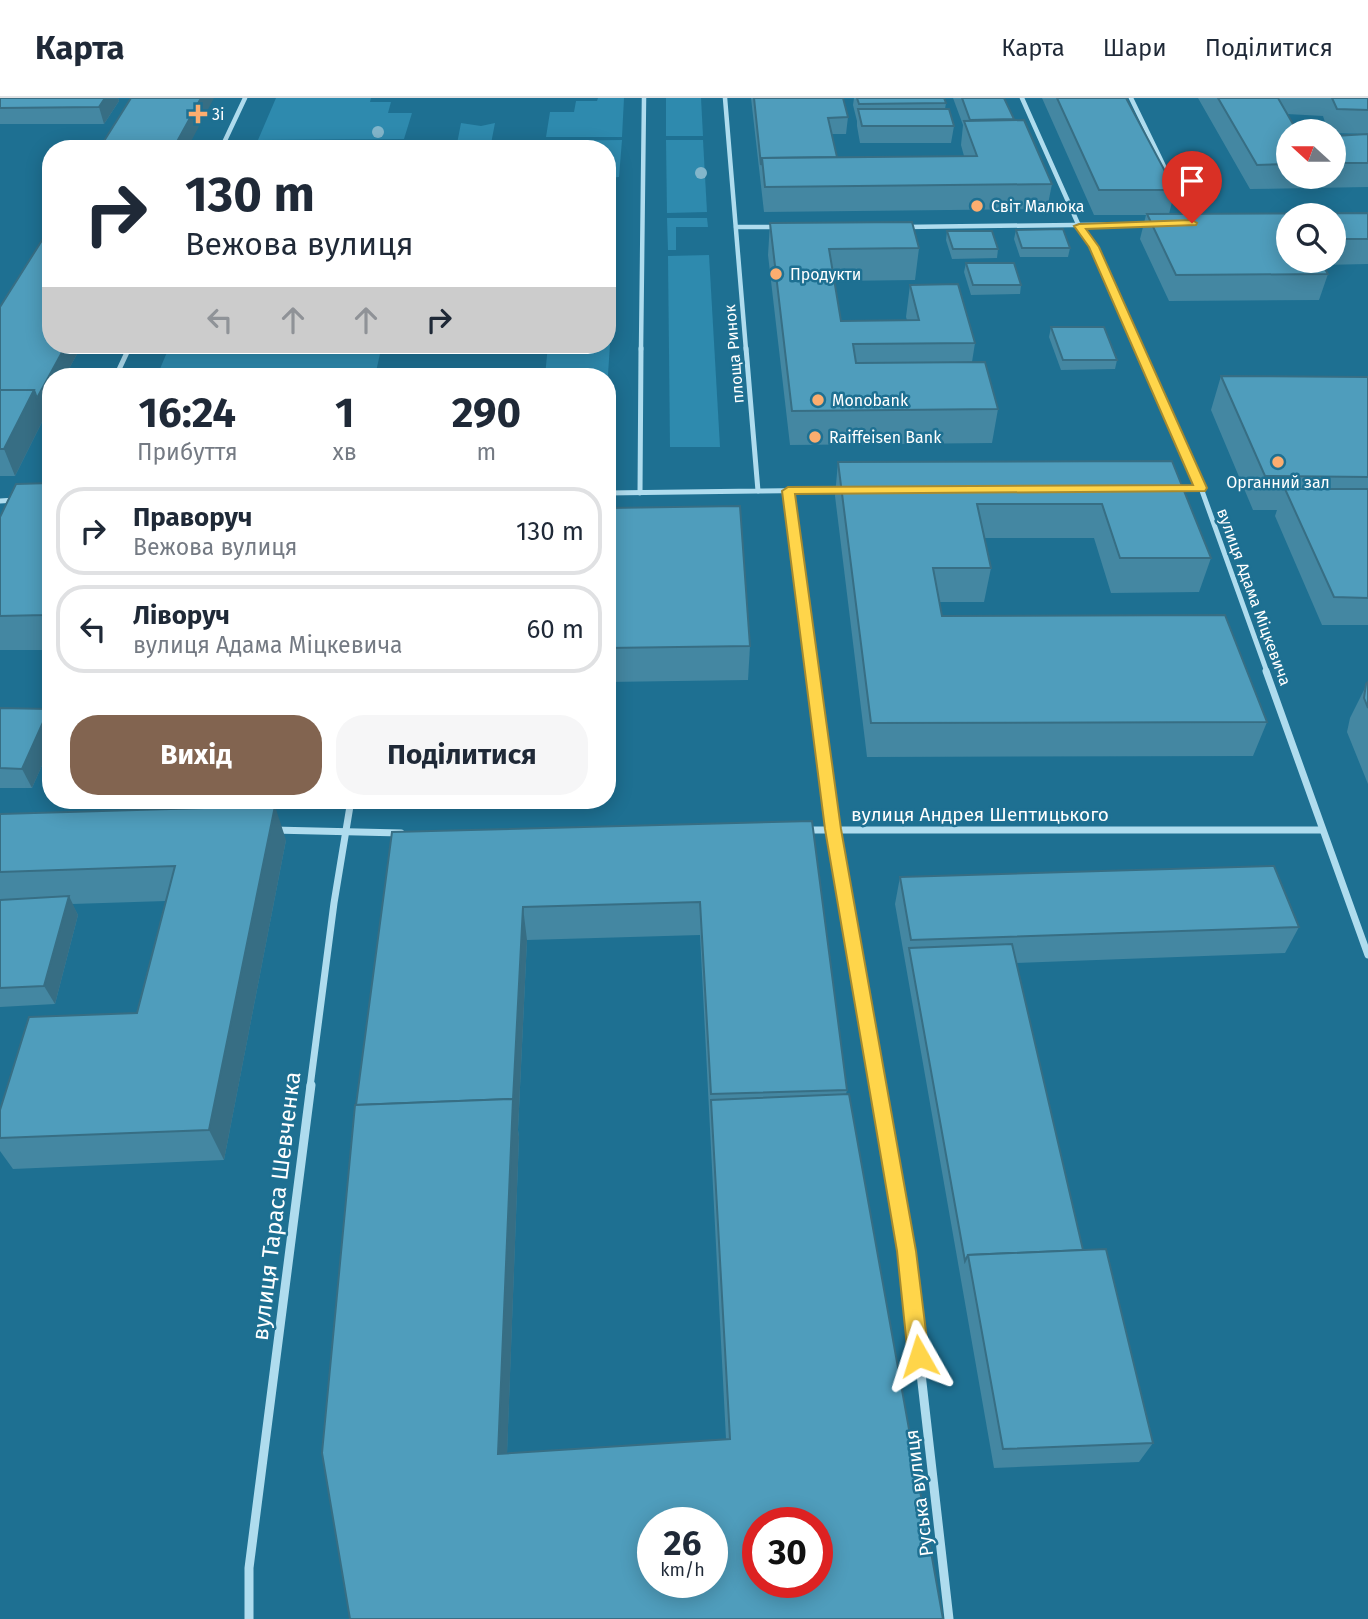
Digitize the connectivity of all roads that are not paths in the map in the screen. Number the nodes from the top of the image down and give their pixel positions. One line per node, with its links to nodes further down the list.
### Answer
1 (245, 98): 6 (street)
2 (644, 98): 19 (street)
3 (725, 98): 12 (street, площа Ринок)
4 (1022, 98): 9 (street, вулиця Адама Міцкевича)
5 (1131, 98): 8 (street)
6 (225, 140)
7 (1154, 224): 9 (street)
8 (1180, 224)
9 (1079, 226): 11 (street); 14 (street, вулиця Адама Міцкевича)
10 (778, 227): 12 (street)
11 (901, 227)
12 (736, 228): 16 (street, площа Ринок)
13 (1173, 488): 14 (street)
14 (1200, 488): 28 (street, вулиця Адама Міцкевича)
15 (857, 490): 17 (street)
16 (758, 491): 17 (street); 19 (street)
17 (788, 491): 25 (street, Руська вулиця)
18 (616, 493): 19 (street)
19 (640, 493)
20 (11, 500): 21 (street); 22 (street); 23 (street)
21 (24, 500)
22 (0, 501)
23 (6, 512)
24 (349, 809): 29 (street, вулиця Тараса Шевченка)
25 (833, 829): 27 (street, вулиця Андрея Шептицького); 28 (street, вулиця Андрея Шептицького); 33 (street, Руська вулиця)
26 (262, 830): 29 (street)
27 (791, 830)
28 (1322, 830): 31 (street, вулиця Адама Міцкевича)
29 (345, 833): 30 (street); 32 (street, вулиця Тараса Шевченка)
30 (415, 833)
31 (1368, 955)
32 (249, 1619)
33 (949, 1619)

